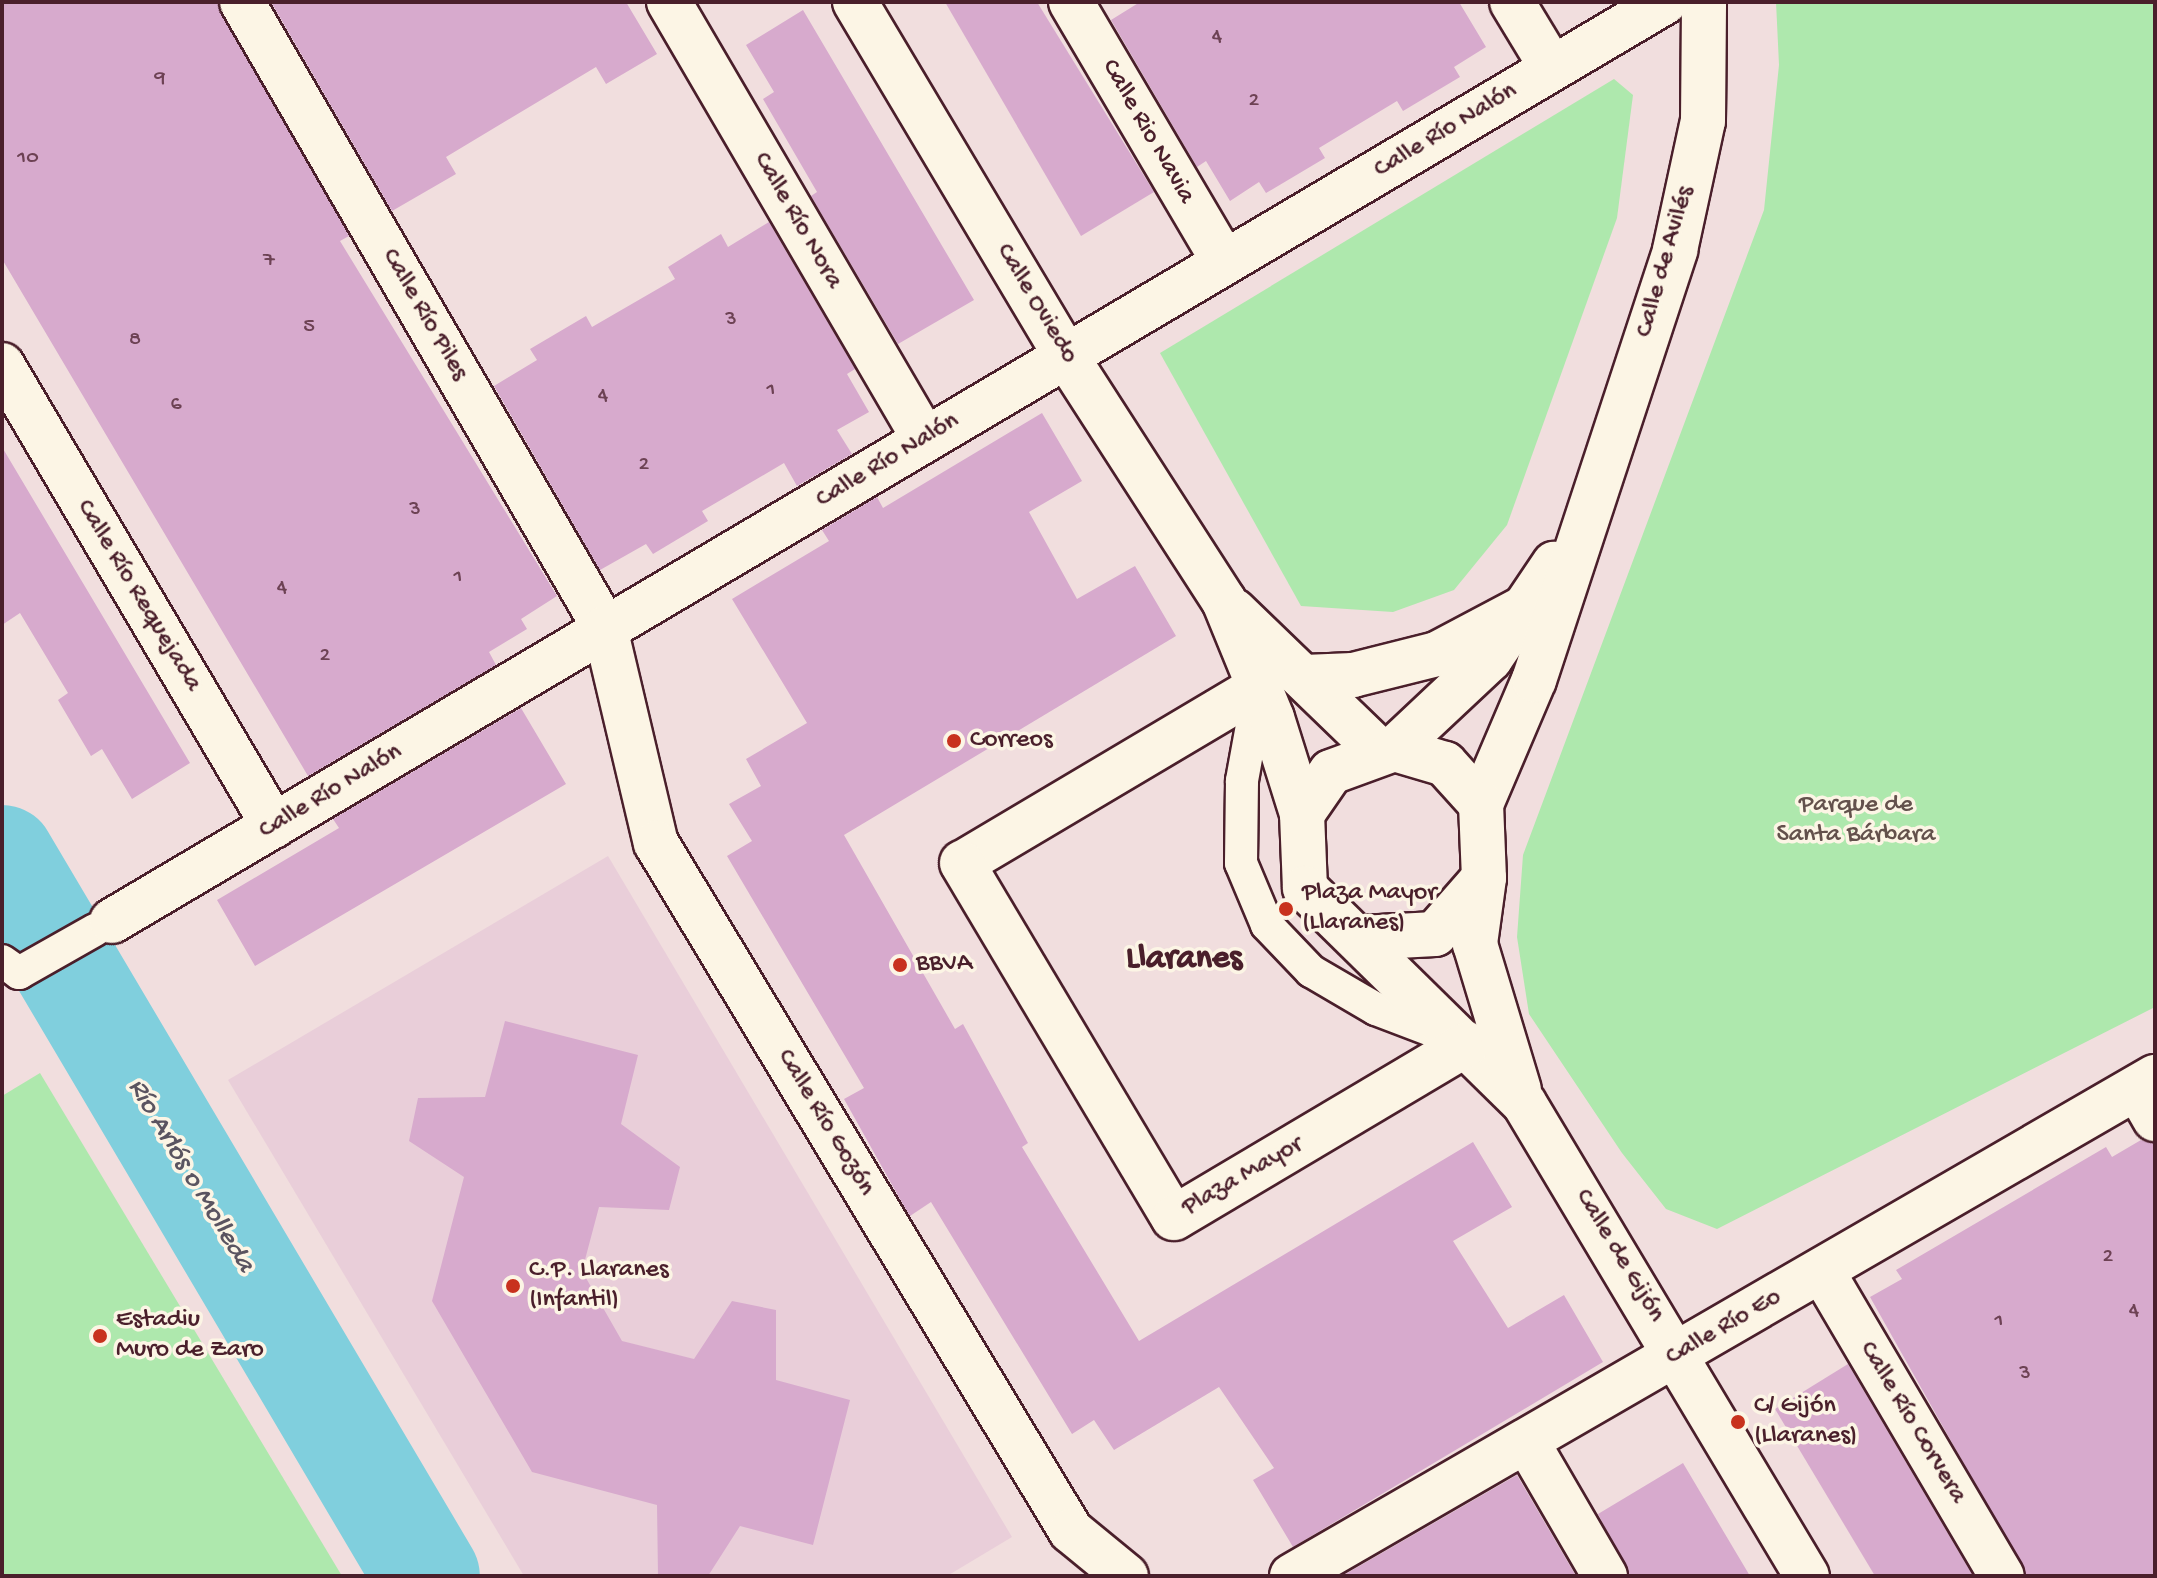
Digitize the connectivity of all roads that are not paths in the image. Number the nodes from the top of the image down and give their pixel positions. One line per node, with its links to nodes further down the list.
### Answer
1 (242, 2): 16 (street, Calle Río Piles)
2 (669, 2): 12 (street, Calle Río Nora)
3 (855, 2): 10 (street, Calle Oviedo)
4 (1071, 2): 9 (street, Calle Rio Navia)
5 (1512, 2): 8 (street)
6 (1665, 2): 8 (street, Calle Río Nalón)
7 (1704, 2): 13 (street, Calle de Avilés)
8 (1552, 68): 9 (street, Calle Río Nalón)
9 (1224, 262): 10 (street, Calle Río Nalón)
10 (1066, 356): 12 (street, Calle Río Nalón); 14 (street, Calle Oviedo)
11 (2, 365): 22 (street, Calle Río Requejada)
12 (925, 440): 16 (street, Calle Río Nalón)
13 (1585, 515): 15 (street, Calle de Avilés); 20 (street, Calle de Avilés)
14 (1224, 601): 17 (street, Calle Oviedo); 18 (street, Calle Oviedo)
15 (1529, 605): 17 (street); 19 (street, Calle de Avilés)
16 (605, 628): 22 (street, Calle Río Nalón); 33 (street, Calle Río Gozón)
17 (1305, 677): 19 (street, Calle Oviedo)
18 (1259, 687): 21 (street, Calle Oviedo); 27 (lane); 27 (street, Plaza Mayor)
19 (1386, 749): 20 (street); 21 (street)
20 (1481, 804): 23 (street)
21 (1302, 814): 25 (street)
22 (274, 826): 24 (street, Calle Río Nalón)
23 (1484, 878): 25 (street); 29 (street, Calle de Gijón)
24 (104, 926): 26 (lane)
25 (1361, 938): 27 (street, Calle de Gijón)
26 (10, 967)
27 (1467, 1044): 29 (street, Calle de Gijón)
28 (2149, 1095): 30 (street, Calle Río Eo)
29 (1524, 1103): 31 (street, Calle de Gijón)
30 (1822, 1271): 31 (street, Calle Río Eo); 37 (street, Calle Río Corvera)
31 (1678, 1354): 32 (street, Calle Río Eo); 36 (street, Calle de Gijón)
32 (1527, 1442): 34 (street, Calle Río Eo); 35 (street)
33 (1126, 1576)
34 (1292, 1576)
35 (1605, 1576)
36 (1807, 1576)
37 (2002, 1576)

